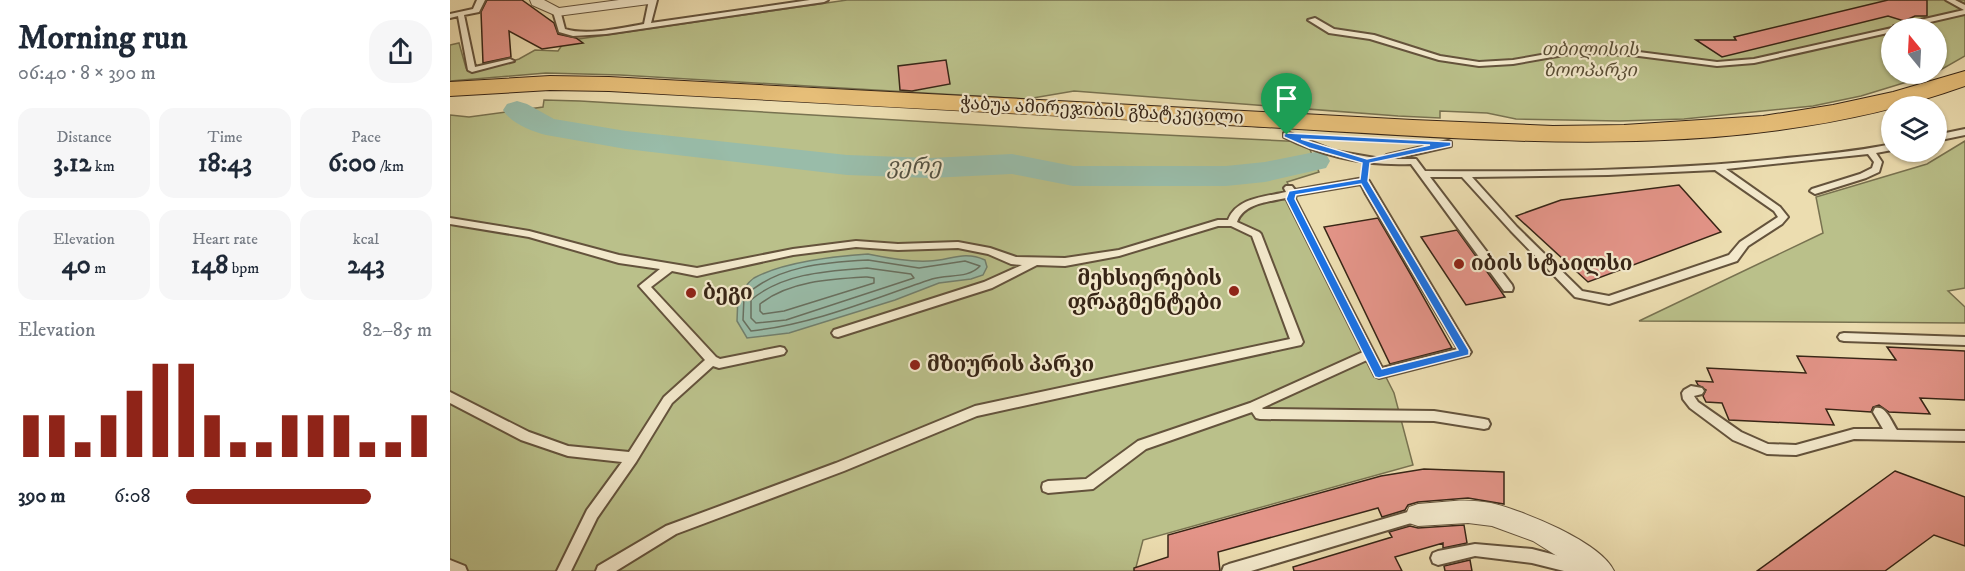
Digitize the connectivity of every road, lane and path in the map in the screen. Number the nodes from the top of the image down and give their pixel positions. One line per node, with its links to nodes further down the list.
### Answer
1 (481, 0): 9 (lane)
2 (537, 0): 8 (street)
3 (651, 0): 8 (street); 13 (lane)
4 (824, 0): 6 (lane)
5 (1950, 0): 7 (lane)
6 (789, 2): 13 (lane)
7 (1965, 10): 11 (lane)
8 (557, 12): 13 (lane)
9 (461, 15): 10 (lane); 15 (lane)
10 (450, 16)
11 (1935, 18)
12 (1312, 20): 14 (lane)
13 (648, 26)
14 (1881, 32)
15 (510, 61)
16 (1965, 78): 17 (main road, ჭაბუა ამირეჯიბის გზატკეცილი)
17 (450, 89)
18 (1965, 97): 20 (main road)
19 (450, 99): 23 (main road, ჭაბუა ამირეჯიბის გზატკეცილი)
20 (1947, 102)
21 (1881, 119): 25 (main road, ჭაბუა ამირეჯიბის გზატკეცილი)
22 (1965, 132): 24 (lane)
23 (1287, 135): 25 (main road, ჭაბუა ამირეჯიბის გზატკეცილი); 28 (lane)
24 (1947, 136)
25 (1448, 144): 28 (lane)
26 (1881, 149): 27 (lane)
27 (1871, 151): 29 (lane); 34 (lane)
28 (1366, 162): 30 (lane); 32 (lane)
29 (1717, 167): 31 (lane); 31 (lane)
30 (1425, 174): 31 (lane); 39 (lane)
31 (1465, 175)
32 (1364, 181): 33 (lane); 44 (lane)
33 (1290, 190): 36 (lane); 44 (lane)
34 (1815, 191)
35 (450, 221): 38 (lane)
36 (1232, 223): 37 (lane); 60 (lane)
37 (1035, 262): 38 (lane); 40 (lane)
38 (669, 268): 45 (lane)
39 (1508, 288)
40 (838, 333)
41 (1844, 337): 42 (lane)
42 (1965, 341)
43 (780, 351): 45 (lane)
44 (1369, 354): 48 (lane)
45 (712, 360): 53 (lane)
46 (1698, 391): 51 (lane)
47 (450, 398): 53 (lane)
48 (1254, 406): 50 (lane); 54 (lane)
49 (1879, 412): 51 (lane)
50 (1484, 423)
51 (1893, 434): 52 (lane)
52 (1965, 436)
53 (632, 458): 59 (lane)
54 (1048, 487)
55 (1418, 515): 61 (lane); 63 (street)
56 (1438, 558): 62 (lane)
57 (450, 567): 58 (lane)
58 (460, 571)
59 (564, 571)
60 (603, 571)
61 (1229, 571)
62 (1590, 571)
63 (1601, 571)

